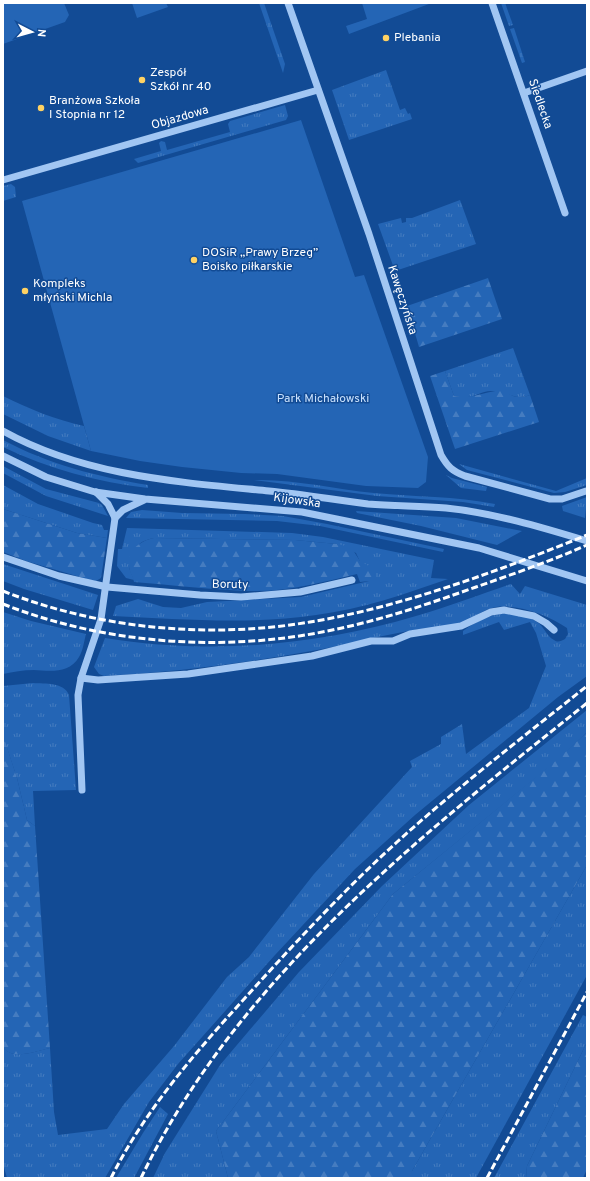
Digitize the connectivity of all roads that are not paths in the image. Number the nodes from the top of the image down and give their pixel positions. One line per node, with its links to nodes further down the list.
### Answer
1 (288, 3): 4 (street, Kawęczyńska)
2 (492, 3): 5 (street, Siedlecka)
3 (587, 71): 5 (street)
4 (318, 90): 6 (street, Objazdowa); 10 (street, Kawęczyńska)
5 (524, 93): 7 (street, Siedlecka)
6 (3, 180)
7 (565, 213)
8 (3, 431): 14 (street, Kijowska)
9 (3, 456): 11 (street, Kijowska)
10 (586, 491)
11 (95, 492): 12 (street, Kijowska); 13 (street)
12 (144, 500): 13 (street); 17 (street, Kijowska)
13 (115, 518): 18 (street)
14 (587, 541)
15 (3, 557): 18 (street, Boruty)
16 (352, 580): 18 (street, Boruty)
17 (587, 581)
18 (107, 587): 20 (street)
19 (554, 630): 20 (street)
20 (81, 678): 21 (street)
21 (82, 790)

